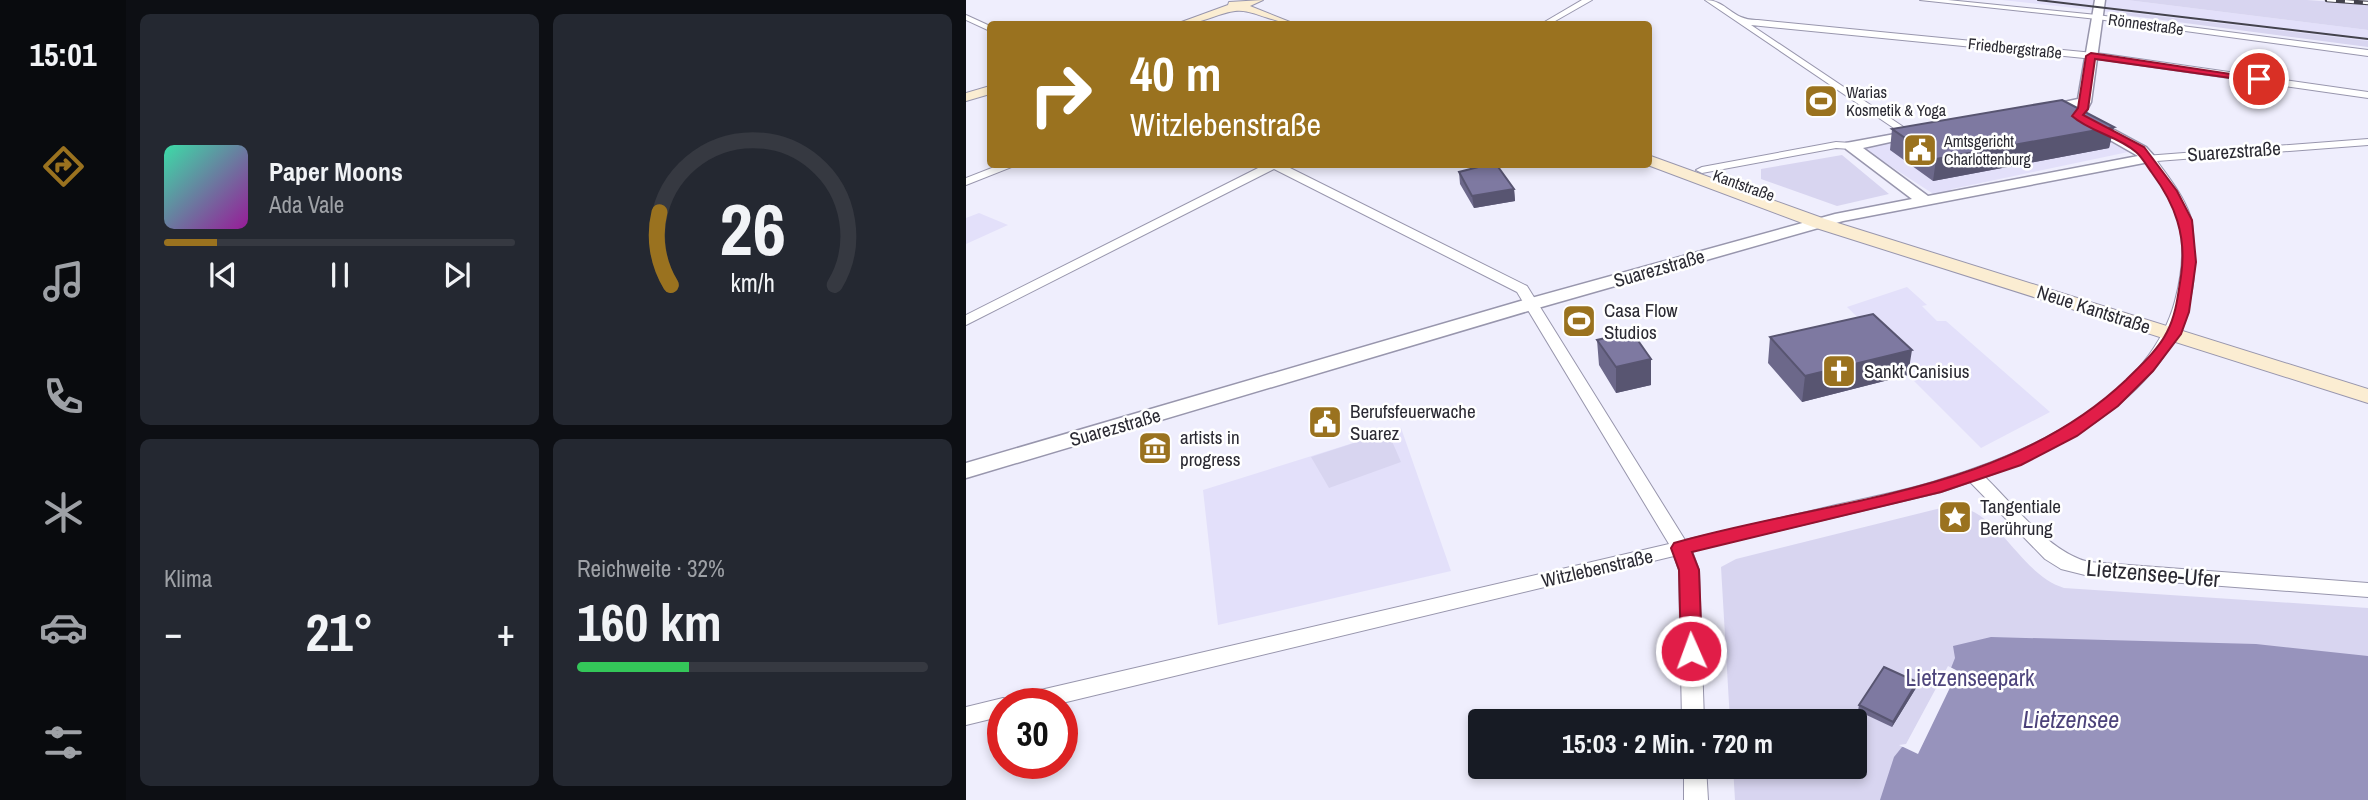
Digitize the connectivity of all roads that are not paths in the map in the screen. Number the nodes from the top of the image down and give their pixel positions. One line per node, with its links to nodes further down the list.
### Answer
1 (1588, 0): 13 (street)
2 (1709, 0): 14 (street)
3 (1924, 0): 8 (street, Rönnestraße)
4 (2100, 0): 8 (street)
5 (1206, 3): 6 (main road)
6 (1242, 7): 9 (main road); 10 (main road); 11 (main road); 12 (main road)
7 (966, 17): 15 (street)
8 (2097, 17): 16 (street, Rönnestraße); 17 (street)
9 (1193, 21)
10 (1212, 21)
11 (1260, 21)
12 (1281, 21)
13 (1550, 21)
14 (1744, 23): 17 (street, Friedbergstraße); 28 (street)
15 (987, 28)
16 (2368, 53)
17 (2091, 56): 21 (street, Friedbergstraße); 23 (street)
18 (987, 84): 19 (main road)
19 (966, 90)
20 (987, 91): 22 (main road)
21 (2368, 95)
22 (966, 97)
23 (2084, 102): 24 (street); 26 (street)
24 (2060, 108): 25 (street); 26 (street)
25 (2026, 113)
26 (2077, 116): 32 (street)
27 (1931, 130): 28 (street)
28 (1907, 134): 30 (street)
29 (2367, 143): 32 (street, Suarezstraße)
30 (1853, 145): 37 (street); 39 (street)
31 (1652, 152): 37 (main road, Kantstraße)
32 (2149, 158): 39 (street, Suarezstraße); 44 (street)
33 (1652, 161): 41 (main road, Kantstraße)
34 (1003, 168): 38 (street)
35 (1268, 168): 43 (street)
36 (1280, 168): 42 (street)
37 (1702, 170): 40 (main road, Kantstraße)
38 (966, 182)
39 (1925, 201): 40 (street, Suarezstraße)
40 (1841, 217): 41 (street, Suarezstraße); 44 (main road, Neue Kantstraße)
41 (1819, 223): 42 (street, Suarezstraße); 44 (main road, Neue Kantstraße)
42 (1531, 304): 47 (street, Suarezstraße); 49 (street)
43 (966, 321)
44 (2176, 328): 45 (main road, Neue Kantstraße); 46 (main road, Neue Kantstraße); 48 (street, Witzlebenstraße)
45 (2368, 382)
46 (2368, 396)
47 (966, 471)
48 (1974, 477): 49 (street, Witzlebenstraße); 50 (street, Lietzensee-Ufer)
49 (1681, 548): 51 (street, Witzlebenstraße); 52 (street)
50 (2368, 590)
51 (1078, 690)
52 (1693, 709)
53 (987, 711): 54 (street)
54 (966, 716)
55 (1695, 779): 56 (street)
56 (1696, 800)

